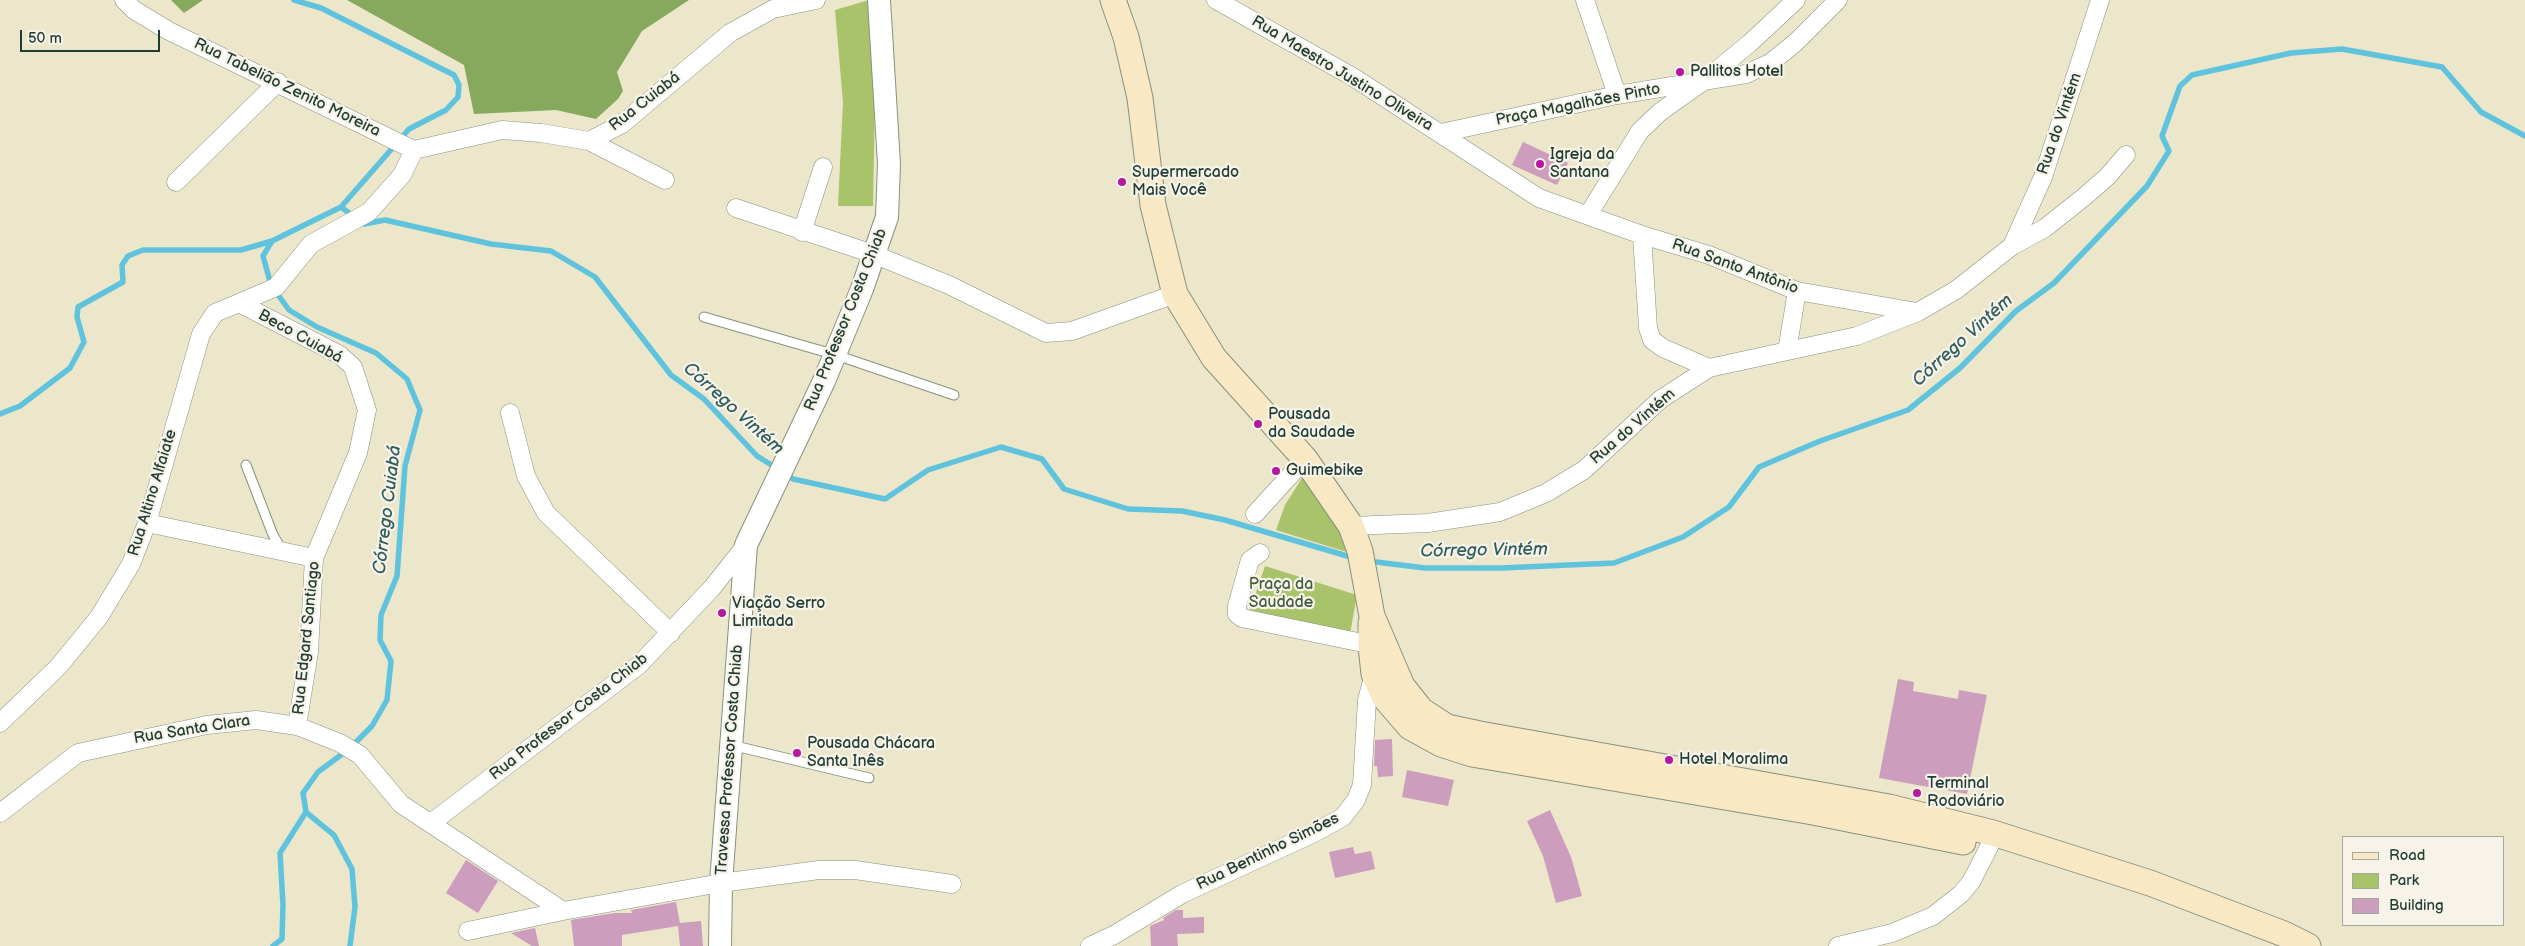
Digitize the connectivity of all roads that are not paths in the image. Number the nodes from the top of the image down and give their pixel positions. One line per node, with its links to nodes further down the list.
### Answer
1 (124, 0): 10 (street, Rua Tabelião Zenito Moreira)
2 (816, 0): 14 (street, Rua Cuiabá)
3 (879, 0): 25 (street, Rua Professor Costa Chiab)
4 (1113, 0): 27 (main road)
5 (1216, 0): 13 (street, Rua Maestro Justino Oliveira)
6 (1585, 0): 12 (street)
7 (1796, 0): 11 (street)
8 (1838, 0): 11 (street)
9 (2100, 0): 24 (street, Rua do Vintém)
10 (278, 82): 15 (street, Rua Tabelião Zenito Moreira); 19 (street)
11 (1701, 83): 12 (street, Praça Magalhães Pinto); 21 (street, Praça Magalhães Pinto)
12 (1617, 95): 13 (street, Praça Magalhães Pinto)
13 (1441, 133): 21 (street)
14 (589, 141): 15 (street); 18 (street)
15 (407, 147): 28 (street)
16 (2126, 155): 24 (street, Rua do Vintém)
17 (823, 167): 22 (street)
18 (665, 180)
19 (176, 182)
20 (736, 208): 22 (street)
21 (1588, 215): 23 (street, Rua Santo Antônio)
22 (802, 232): 25 (street)
23 (1642, 235): 26 (street, Rua Santo Antônio); 33 (street)
24 (2012, 246): 29 (street, Rua do Vintém)
25 (873, 254): 27 (street); 32 (street, Rua Professor Costa Chiab)
26 (1797, 291): 29 (street, Rua Santo Antônio); 31 (street)
27 (1176, 294): 37 (main road)
28 (236, 303): 35 (street, Beco Cuiabá); 40 (street, Rua Altino Alfaiate)
29 (1918, 312): 31 (street, Rua do Vintém)
30 (704, 317): 32 (lane)
31 (1787, 351): 33 (street, Rua do Vintém)
32 (836, 355): 34 (lane); 42 (street, Rua Professor Costa Chiab)
33 (1709, 368): 41 (street, Rua do Vintém)
34 (954, 395)
35 (367, 410): 45 (street, Rua Edgard Santiago)
36 (510, 413): 46 (street)
37 (1305, 459): 39 (street); 41 (main road)
38 (246, 465): 43 (lane)
39 (1255, 514)
40 (147, 523): 43 (street); 49 (street, Rua Altino Alfaiate)
41 (1351, 526): 47 (main road)
42 (746, 545): 46 (street, Rua Professor Costa Chiab); 51 (street, Travessa Professor Costa Chiab)
43 (282, 550): 45 (street)
44 (1260, 554): 47 (street)
45 (314, 558): 50 (street, Rua Edgard Santiago)
46 (672, 633): 55 (street, Rua Professor Costa Chiab)
47 (1379, 647): 48 (main road); 53 (main road)
48 (1374, 674): 53 (main road); 63 (street, Rua Bentinho Simões)
49 (0, 723)
50 (297, 726): 54 (street, Rua Santa Clara); 55 (street, Rua Santa Clara)
51 (731, 745): 52 (lane); 58 (street, Travessa Professor Costa Chiab)
52 (869, 778)
53 (1814, 803): 56 (main road); 57 (main road)
54 (0, 813)
55 (431, 823): 60 (street)
56 (1989, 847): 57 (main road); 64 (street)
57 (2066, 858): 65 (main road)
58 (721, 882): 59 (street); 60 (street); 62 (street, Travessa Professor Costa Chiab)
59 (952, 884)
60 (563, 911): 61 (street)
61 (468, 931)
62 (720, 946)
63 (1090, 946)
64 (1838, 946)
65 (2308, 946)

